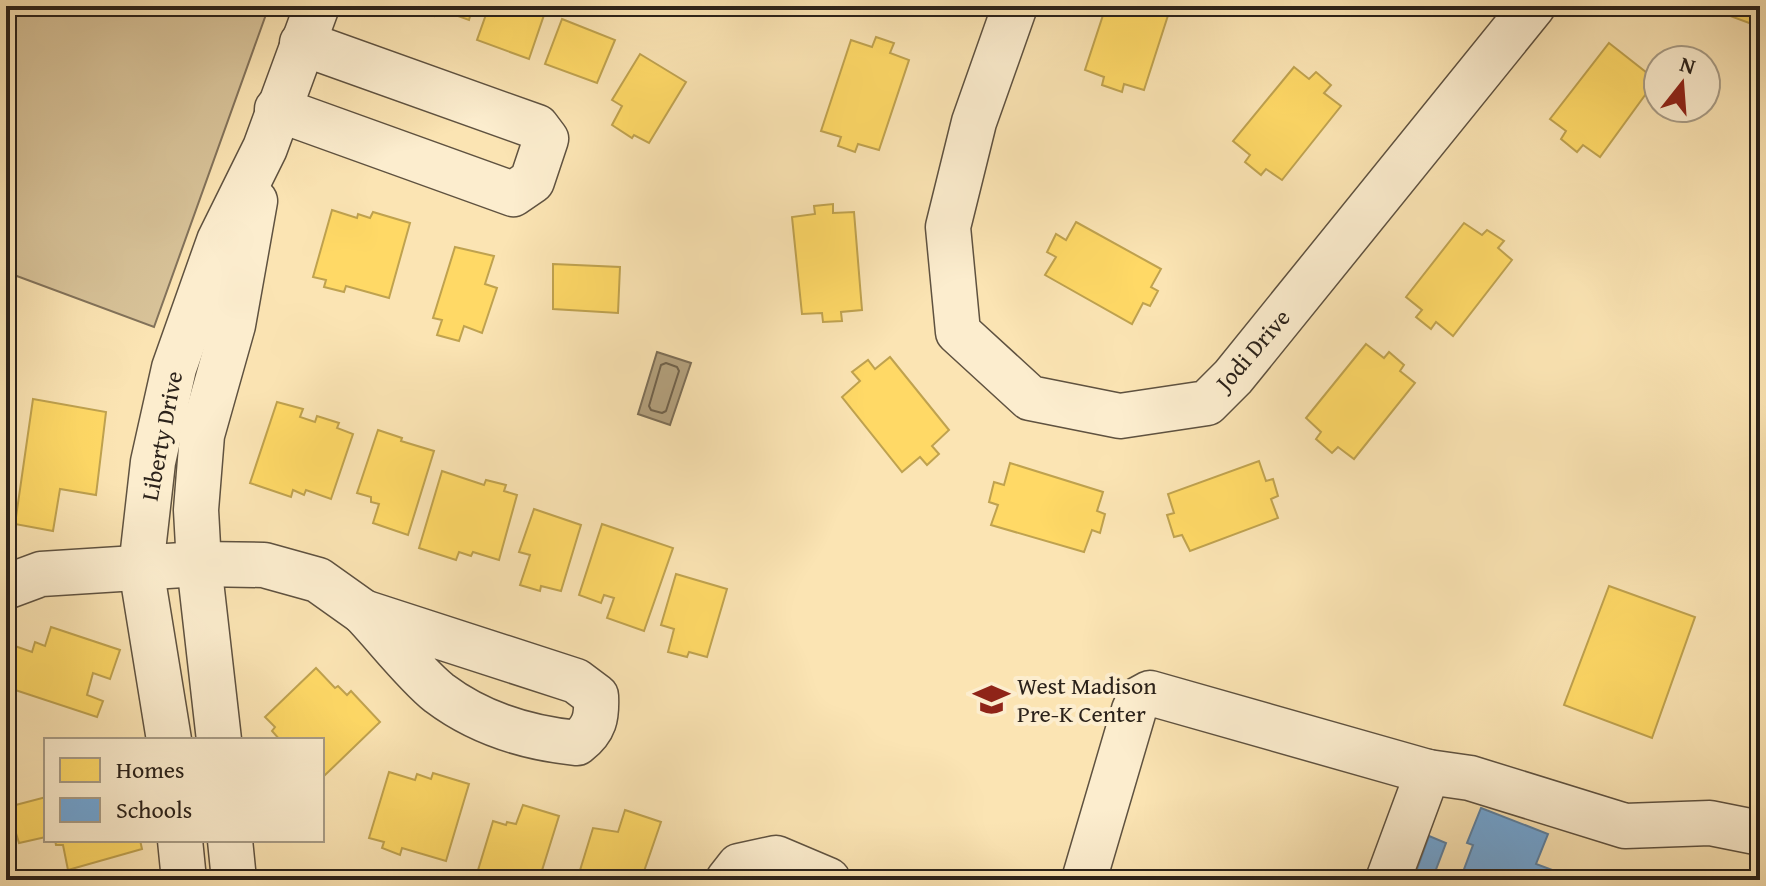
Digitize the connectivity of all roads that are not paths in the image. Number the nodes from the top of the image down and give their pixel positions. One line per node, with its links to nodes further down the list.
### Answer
1 (1015, 6): 2 (street, Jodi Drive)
2 (1533, 6)
3 (310, 25): 4 (street, Liberty Drive); 4 (street)
4 (271, 128): 5 (street, Liberty Drive); 6 (street, Liberty Drive)
5 (199, 564): 6 (street); 8 (street); 10 (street, Liberty Drive)
6 (141, 568): 7 (street); 9 (street, Liberty Drive)
7 (6, 587)
8 (363, 612): 8 (street)
9 (169, 738)
10 (219, 738)
11 (1428, 772): 12 (street); 19 (street); 20 (street)
12 (1760, 833)
13 (180, 842): 15 (street)
14 (230, 842): 16 (street)
15 (184, 880)
16 (234, 880)
17 (728, 880): 18 (street)
18 (828, 880)
19 (1084, 880)
20 (1388, 880)

